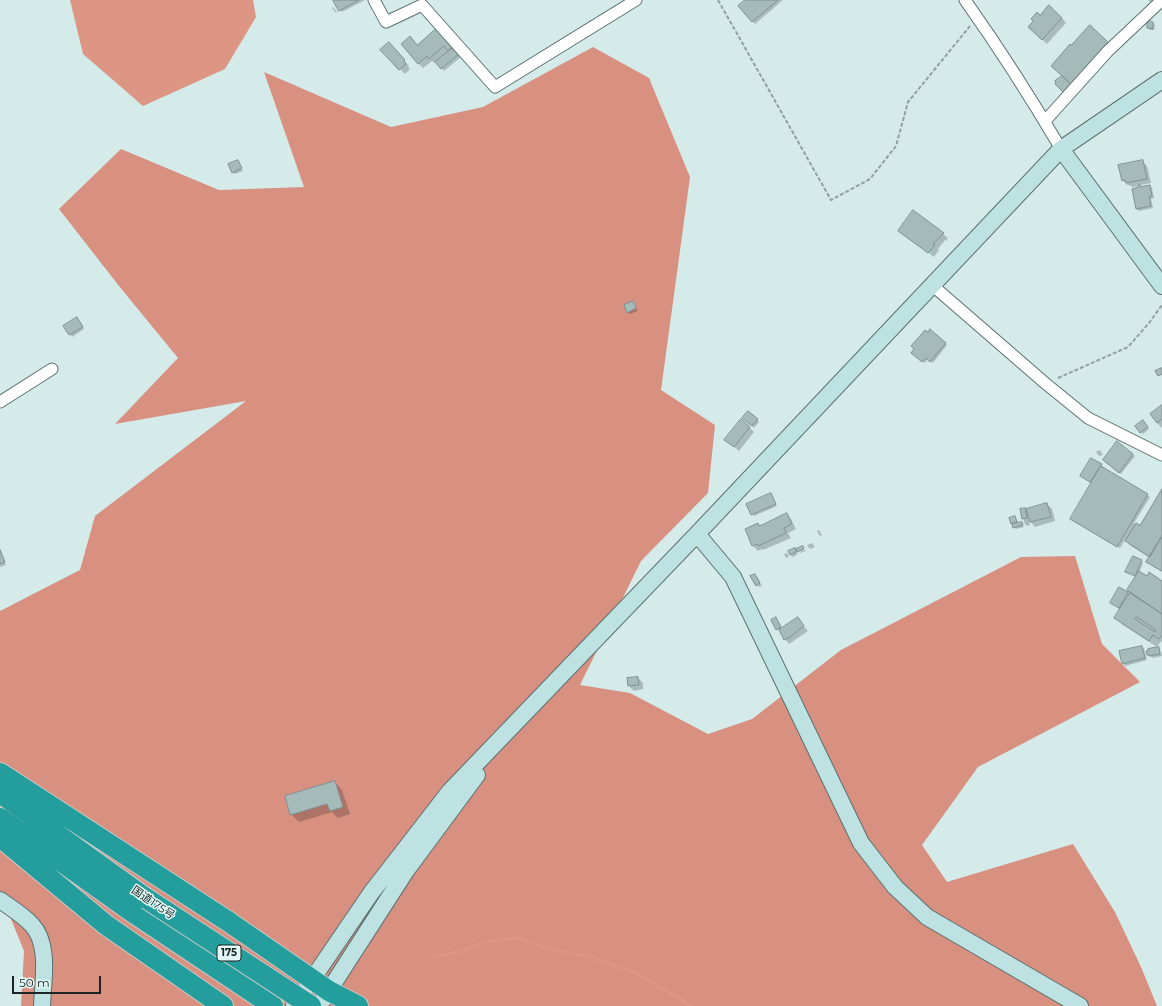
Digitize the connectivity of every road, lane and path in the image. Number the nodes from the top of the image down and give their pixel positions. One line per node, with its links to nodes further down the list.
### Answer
1 (374, 0): 2 (street)
2 (636, 0)
3 (718, 0): 6 (path)
4 (965, 0): 6 (street)
5 (1162, 0): 8 (street)
6 (978, 17): 8 (street)
7 (1162, 80): 9 (street)
8 (1045, 121): 9 (street)
9 (1061, 149): 10 (street); 11 (street)
10 (932, 285): 14 (street); 17 (street)
11 (1162, 286)
12 (1162, 305): 14 (path)
13 (52, 369): 15 (street)
14 (1045, 383): 16 (street)
15 (0, 402)
16 (1162, 455)
17 (697, 534): 18 (street); 33 (street)
18 (519, 719): 25 (street); 26 (street)
19 (0, 773): 25 (highway)
20 (0, 793): 24 (highway, 国道175号 / 175)
21 (0, 818): 24 (highway, 国道175号 / 175)
22 (0, 837): 28 (highway)
23 (0, 900): 27 (street)
24 (141, 907): 29 (highway, 国道175号 / 175); 31 (highway, 国道175号 / 175, bridge)
25 (312, 979): 26 (highway); 30 (street)
26 (324, 998): 32 (highway)
27 (42, 1006)
28 (223, 1006)
29 (273, 1006)
30 (294, 1006)
31 (311, 1006)
32 (358, 1006)
33 (1080, 1006)

